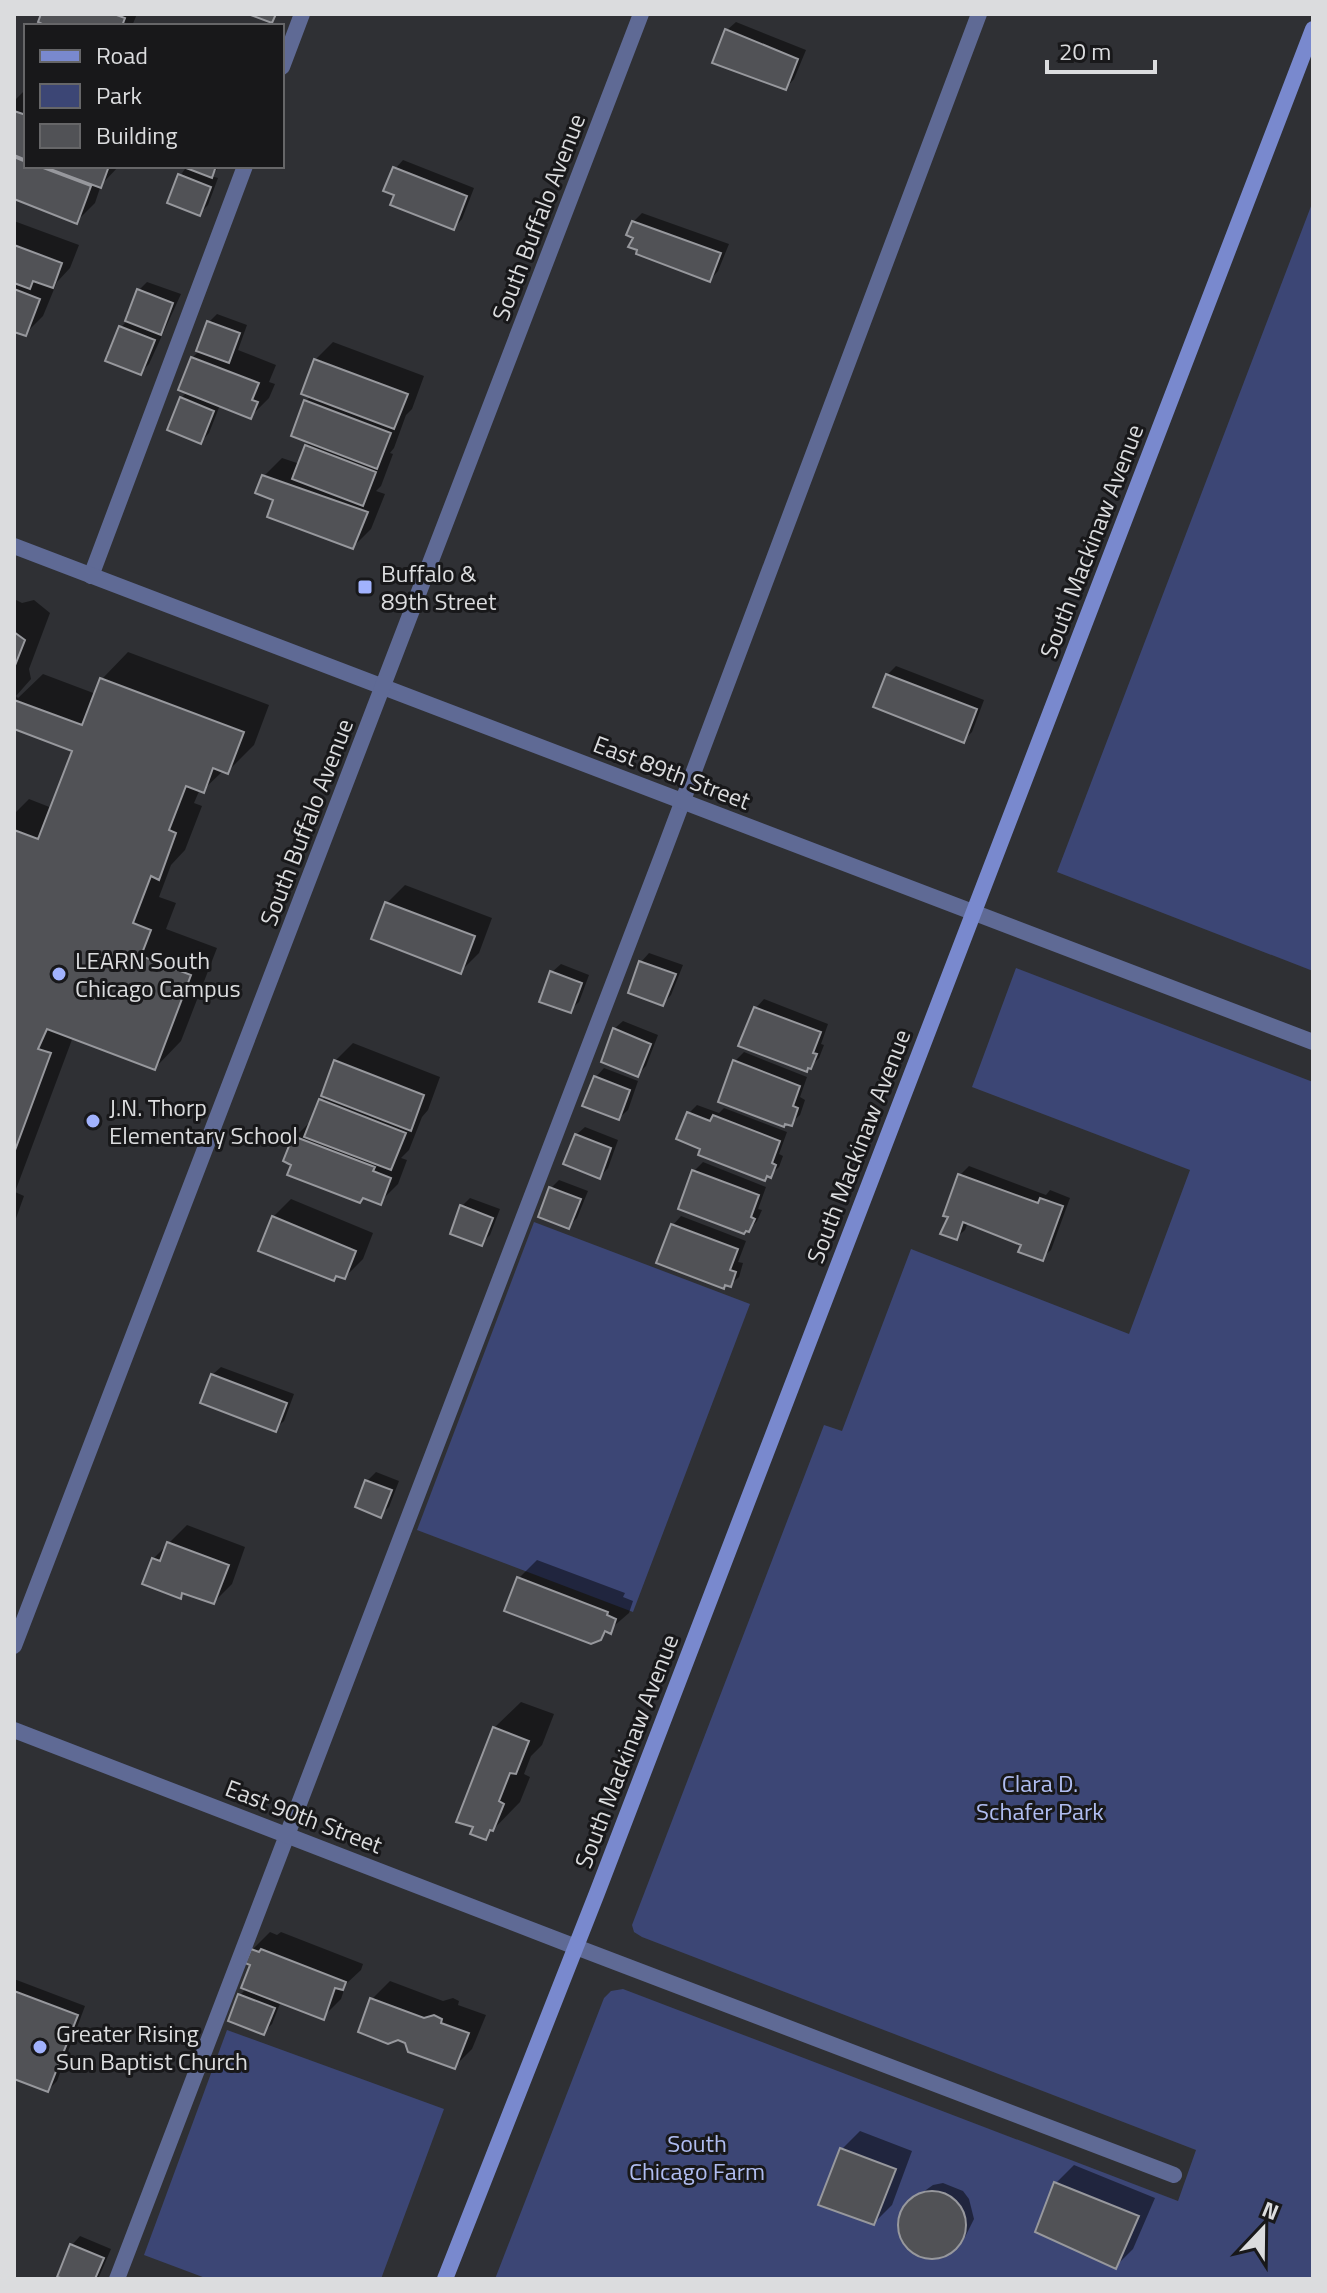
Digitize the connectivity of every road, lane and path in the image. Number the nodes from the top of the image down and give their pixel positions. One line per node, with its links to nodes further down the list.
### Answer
1 (302, 14): 5 (street)
2 (641, 14): 9 (street, South Buffalo Avenue)
3 (979, 14): 10 (street)
4 (1313, 29): 11 (main road, South Mackinaw Avenue)
5 (284, 62)
6 (244, 168): 8 (street)
7 (14, 546): 8 (street, East 89th Street)
8 (91, 576): 9 (street, East 89th Street)
9 (384, 688): 10 (street, East 89th Street); 13 (street, South Buffalo Avenue)
10 (683, 802): 11 (street, East 89th Street); 15 (street)
11 (973, 912): 12 (street, East 89th Street); 16 (main road, South Mackinaw Avenue)
12 (1313, 1042)
13 (14, 1646)
14 (14, 1730): 15 (street, East 90th Street)
15 (285, 1835): 16 (street, East 90th Street); 18 (street)
16 (576, 1947): 17 (street, East 90th Street); 19 (main road, South Mackinaw Avenue)
17 (1174, 2175)
18 (117, 2279)
19 (445, 2279)

